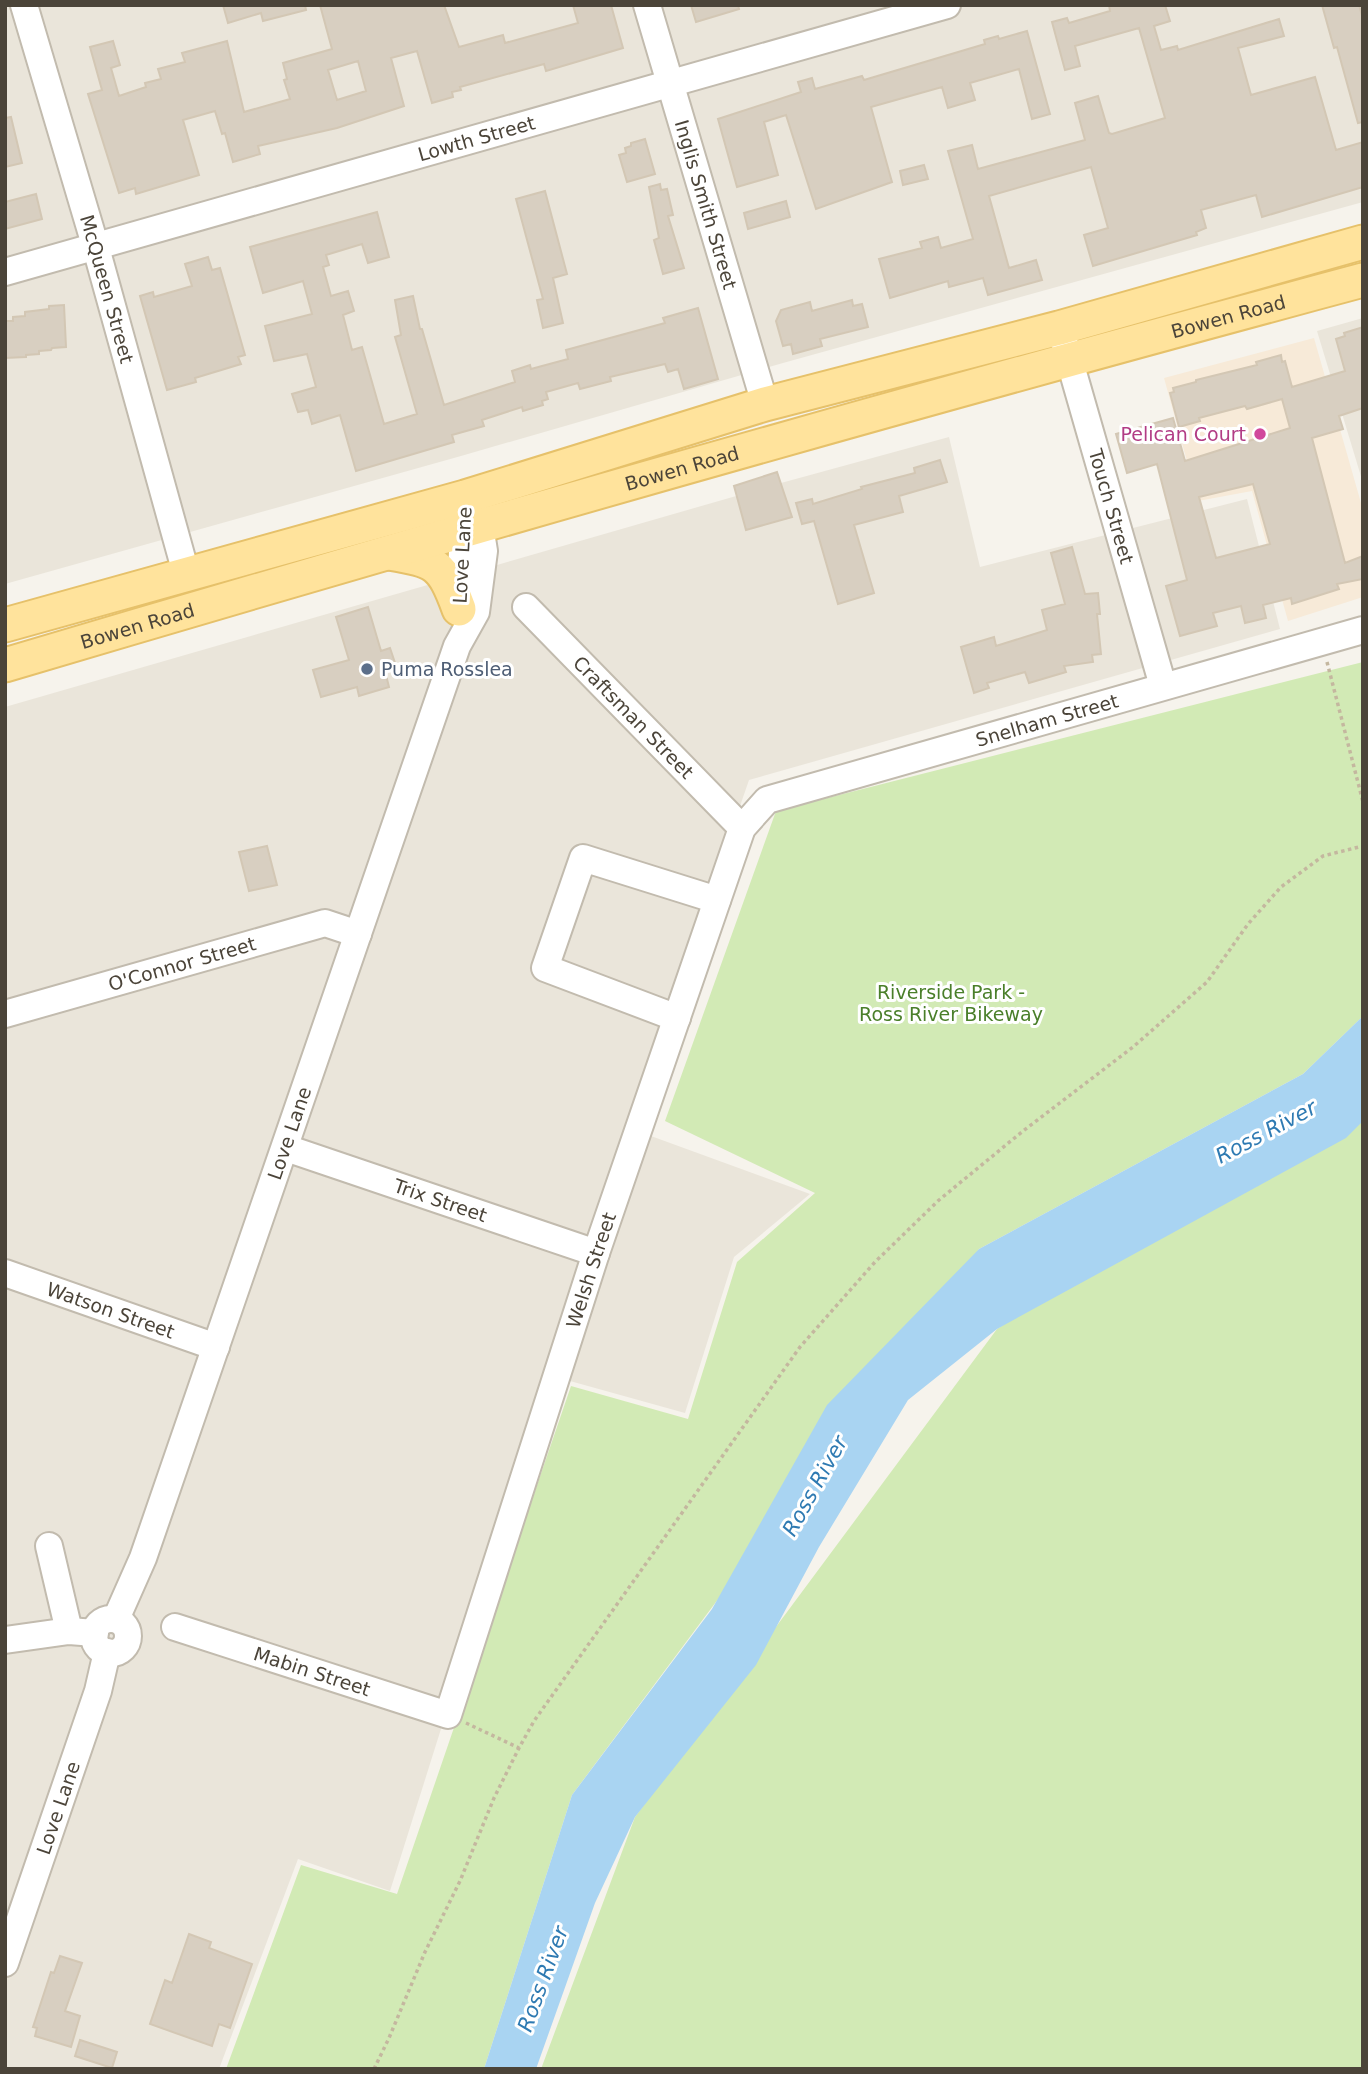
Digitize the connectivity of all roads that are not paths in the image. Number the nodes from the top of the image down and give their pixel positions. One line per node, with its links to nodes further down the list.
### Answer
1 (24, 5): 6 (street, McQueen Street)
2 (647, 5): 4 (street, Inglis Smith Street)
3 (947, 5): 4 (street, Lowth Street)
4 (669, 84): 6 (street, Lowth Street); 11 (street, Inglis Smith Street)
5 (1363, 242): 9 (main road, Bowen Road)
6 (96, 248): 7 (street, Lowth Street); 15 (street, McQueen Street)
7 (5, 272)
8 (1363, 280): 10 (main road, Bowen Road)
9 (1059, 328): 10 (street, Touch Street); 11 (main road, Bowen Road)
10 (1069, 359): 13 (main road, Bowen Road); 22 (street, Touch Street)
11 (765, 404): 12 (main road, Bowen Road)
12 (465, 497): 13 (street, Love Lane); 15 (main road, Bowen Road)
13 (471, 529): 14 (main road, Bowen Road); 17 (street, Love Lane); 20 (street, Love Lane)
14 (388, 553): 17 (main road); 21 (main road, Bowen Road)
15 (186, 573): 18 (main road, Bowen Road)
16 (526, 607): 23 (street, Craftsman Street)
17 (459, 609): 20 (street, Love Lane)
18 (5, 625)
19 (1363, 630): 22 (street, Snelham Street)
20 (457, 646): 25 (street, Love Lane)
21 (5, 665)
22 (1163, 686): 23 (street, Snelham Street)
23 (743, 828): 24 (street, Welsh Street)
24 (718, 900): 27 (street, Welsh Street); 27 (street)
25 (358, 934): 26 (street, O'Connor Street); 28 (street, Love Lane)
26 (5, 1014)
27 (677, 1018): 29 (street, Welsh Street)
28 (286, 1148): 29 (street, Trix Street); 31 (street, Love Lane)
29 (596, 1253): 37 (street, Welsh Street)
30 (5, 1273): 31 (street, Watson Street)
31 (216, 1347): 35 (street, Love Lane)
32 (49, 1546): 34 (street)
33 (174, 1627): 37 (street, Mabin Street)
34 (69, 1631): 35 (street); 36 (street)
35 (106, 1635): 38 (street, Love Lane)
36 (5, 1640)
37 (448, 1715)
38 (11, 1926): 39 (street, Love Lane)
39 (5, 1963)

